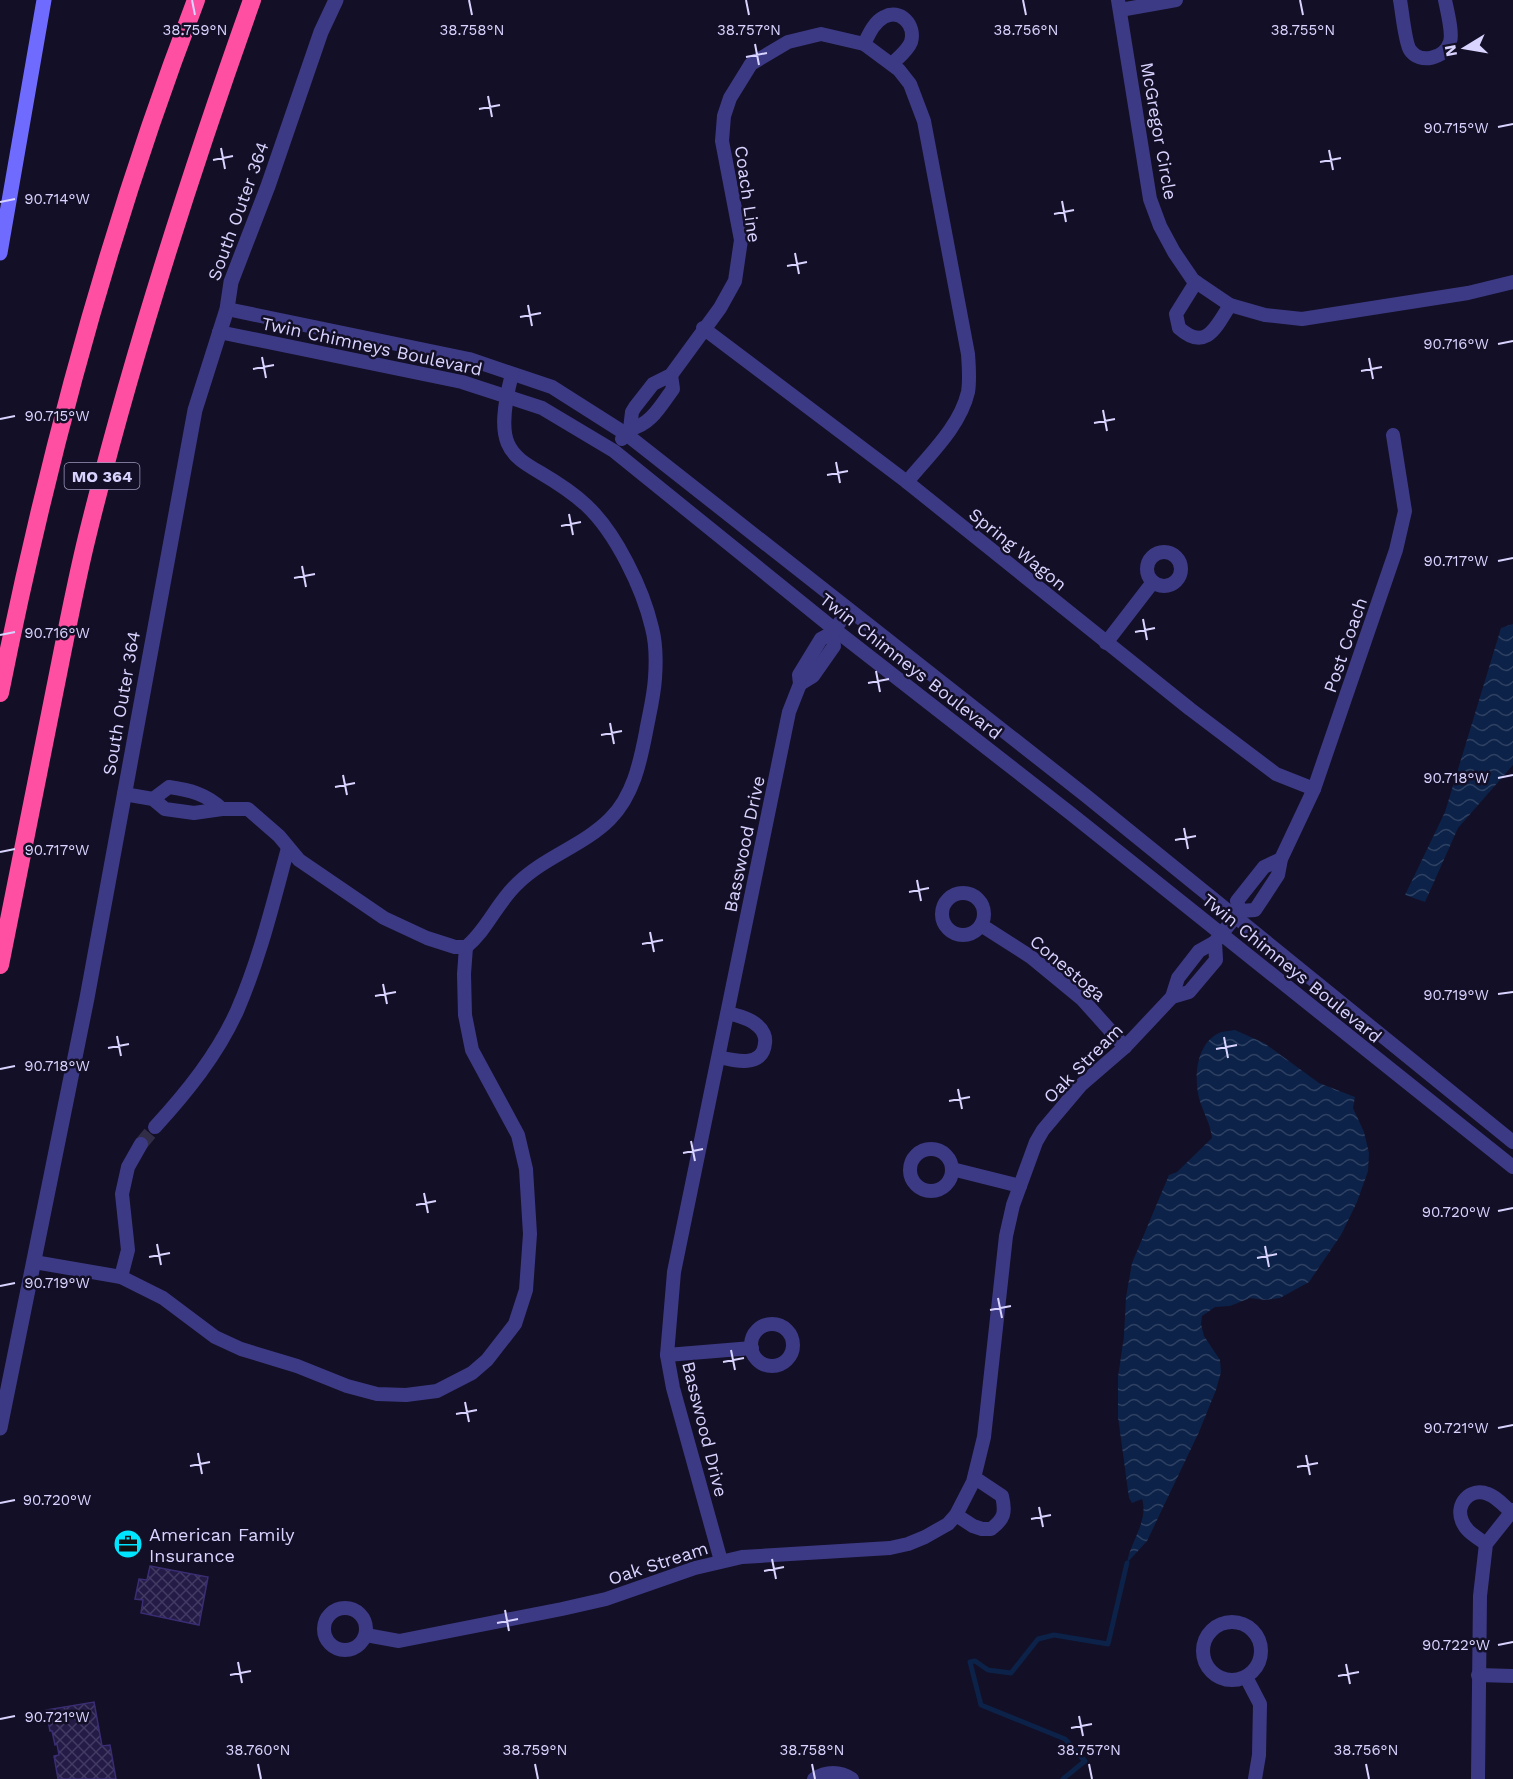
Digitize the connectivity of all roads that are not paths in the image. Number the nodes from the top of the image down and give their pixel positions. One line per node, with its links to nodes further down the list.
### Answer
1 (44, 0): 11 (main road)
2 (196, 0): 29 (highway, MO 364)
3 (252, 0): 39 (highway, MO 364)
4 (336, 0): 15 (street, South Outer 364)
5 (1176, 0): 8 (street, McGregor Circle)
6 (1400, 0): 7 (street)
7 (1445, 0)
8 (1119, 5): 12 (street, McGregor Circle)
9 (864, 44): 10 (street, Coach Line); 10 (street); 16 (street, Coach Line)
10 (892, 64): 24 (street, Coach Line)
11 (0, 253)
12 (1196, 282): 14 (street, McGregor Circle); 14 (street)
13 (1513, 282): 14 (street, McGregor Circle)
14 (1230, 305)
15 (227, 309): 17 (street, South Outer 364); 18 (street, Twin Chimneys Boulevard)
16 (703, 328): 19 (street, Coach Line); 24 (street, Spring Wagon)
17 (219, 332): 20 (street, Twin Chimneys Boulevard); 31 (street, South Outer 364)
18 (512, 374): 20 (street); 21 (street, Twin Chimneys Boulevard)
19 (671, 375): 21 (street, Coach Line); 21 (street)
20 (506, 396): 23 (street, Twin Chimneys Boulevard); 38 (street)
21 (628, 431): 23 (street, Coach Line); 26 (street, Twin Chimneys Boulevard)
22 (1393, 435): 30 (street, Post Coach)
23 (614, 451): 27 (street, Twin Chimneys Boulevard)
24 (907, 482): 28 (street, Spring Wagon)
25 (1154, 582): 28 (street)
26 (848, 611): 27 (street, Basswood Drive); 35 (street, Twin Chimneys Boulevard)
27 (833, 631): 37 (street, Twin Chimneys Boulevard); 40 (street, Basswood Drive)
28 (1106, 643): 30 (street, Spring Wagon)
29 (0, 693)
30 (1314, 789): 35 (street, Post Coach)
31 (124, 794): 32 (street); 49 (street, South Outer 364)
32 (153, 799): 33 (street); 33 (street)
33 (222, 809): 34 (street)
34 (288, 848): 38 (street); 43 (street)
35 (1238, 914): 37 (street, Oak Stream); 44 (street, Twin Chimneys Boulevard)
36 (981, 925): 41 (street, Conestoga)
37 (1219, 938): 41 (street, Oak Stream); 46 (street, Twin Chimneys Boulevard)
38 (466, 948): 50 (street)
39 (0, 965)
40 (728, 1013): 42 (street, Basswood Drive); 42 (street)
41 (1125, 1047): 48 (street, Oak Stream)
42 (719, 1057): 52 (street, Basswood Drive)
43 (155, 1127)
44 (1513, 1142)
45 (141, 1144): 50 (street)
46 (1513, 1167)
47 (952, 1169): 48 (street)
48 (1020, 1186): 54 (street, Oak Stream)
49 (34, 1263): 50 (street); 53 (street, South Outer 364)
50 (121, 1277)
51 (752, 1348): 52 (street)
52 (668, 1355): 58 (street, Basswood Drive)
53 (0, 1428)
54 (975, 1478): 56 (street, Oak Stream); 56 (street)
55 (1512, 1511): 57 (street); 57 (street)
56 (956, 1515): 58 (street, Oak Stream)
57 (1486, 1544): 60 (street)
58 (722, 1561): 59 (street, Oak Stream)
59 (366, 1635)
60 (1478, 1675): 61 (street); 66 (street)
61 (1513, 1676)
62 (1246, 1677): 62 (street); 65 (street)
63 (814, 1779): 64 (street)
64 (852, 1779)
65 (1256, 1779)
66 (1478, 1779)

